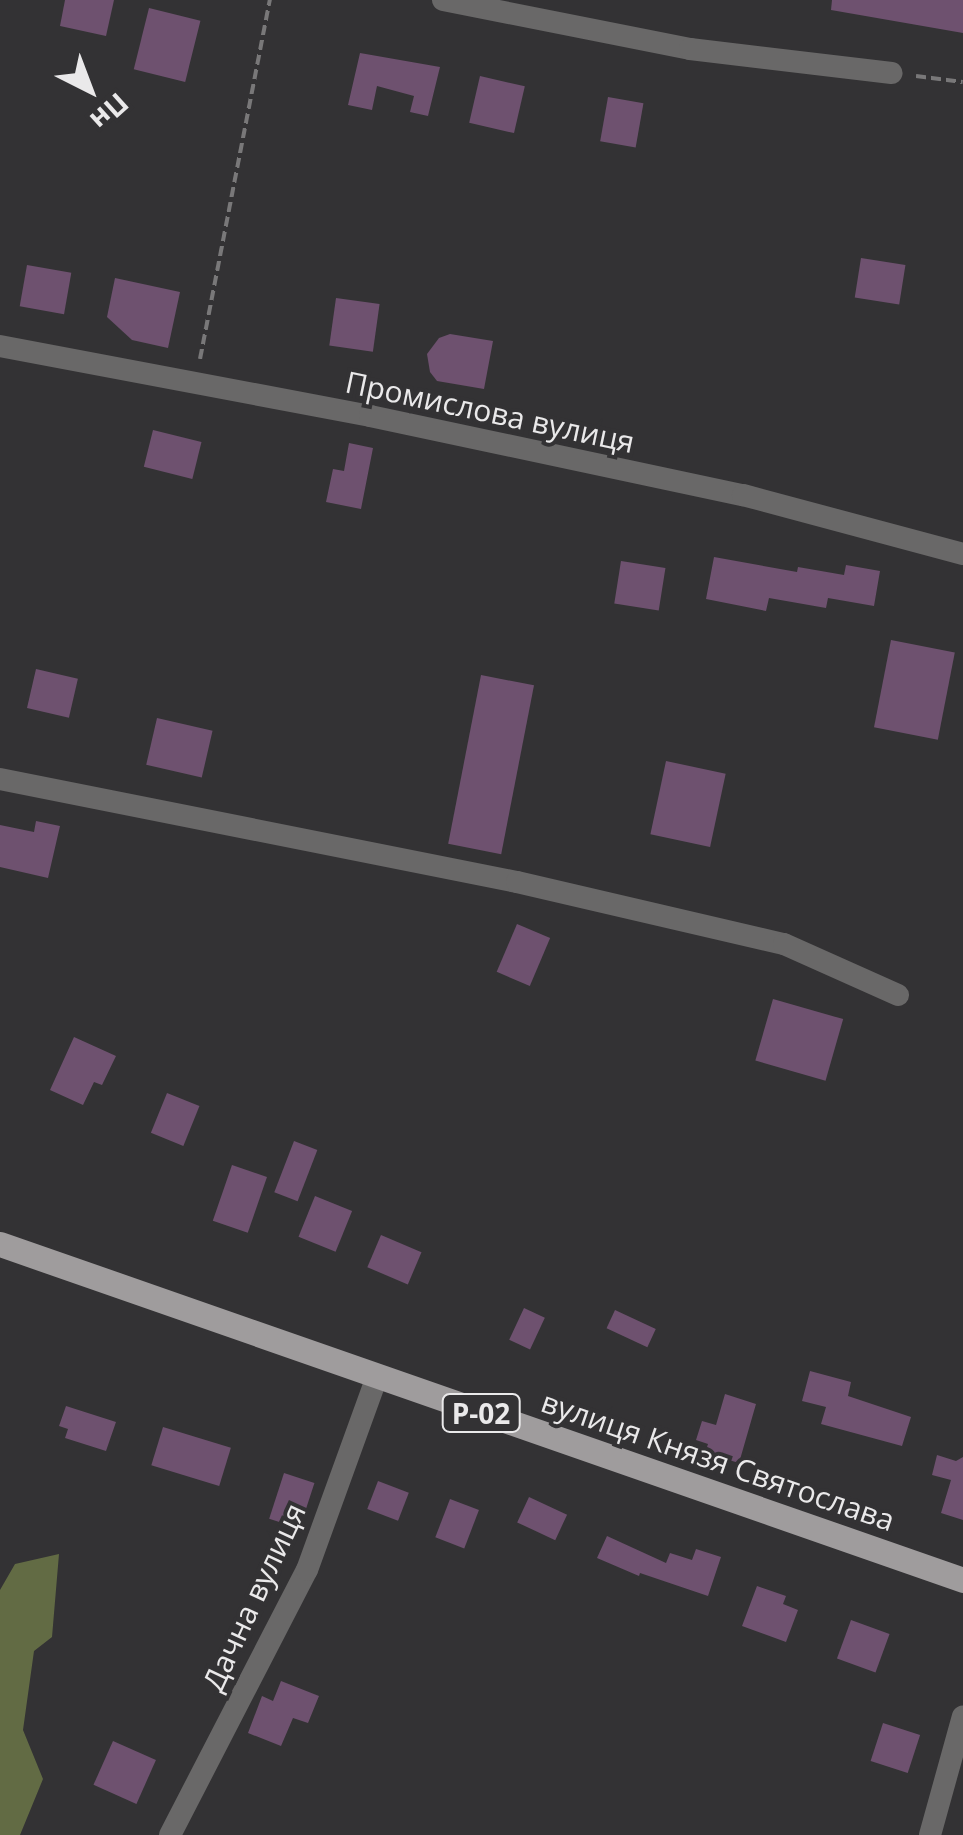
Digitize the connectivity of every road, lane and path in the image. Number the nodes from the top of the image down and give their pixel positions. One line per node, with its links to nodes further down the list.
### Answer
1 (270, 0): 6 (path)
2 (443, 0): 3 (street)
3 (892, 72): 4 (path)
4 (963, 82)
5 (0, 346): 6 (street, Промислова вулиця)
6 (196, 383): 7 (street, Промислова вулиця)
7 (963, 554)
8 (0, 779): 9 (street)
9 (898, 996)
10 (0, 1244): 11 (main road, вулиця Князя Святослава / Р-02)
11 (378, 1378): 12 (main road, вулиця Князя Святослава / Р-02); 14 (street, Дачна вулиця)
12 (963, 1580)
13 (963, 1716): 15 (street)
14 (170, 1835)
15 (930, 1835)

